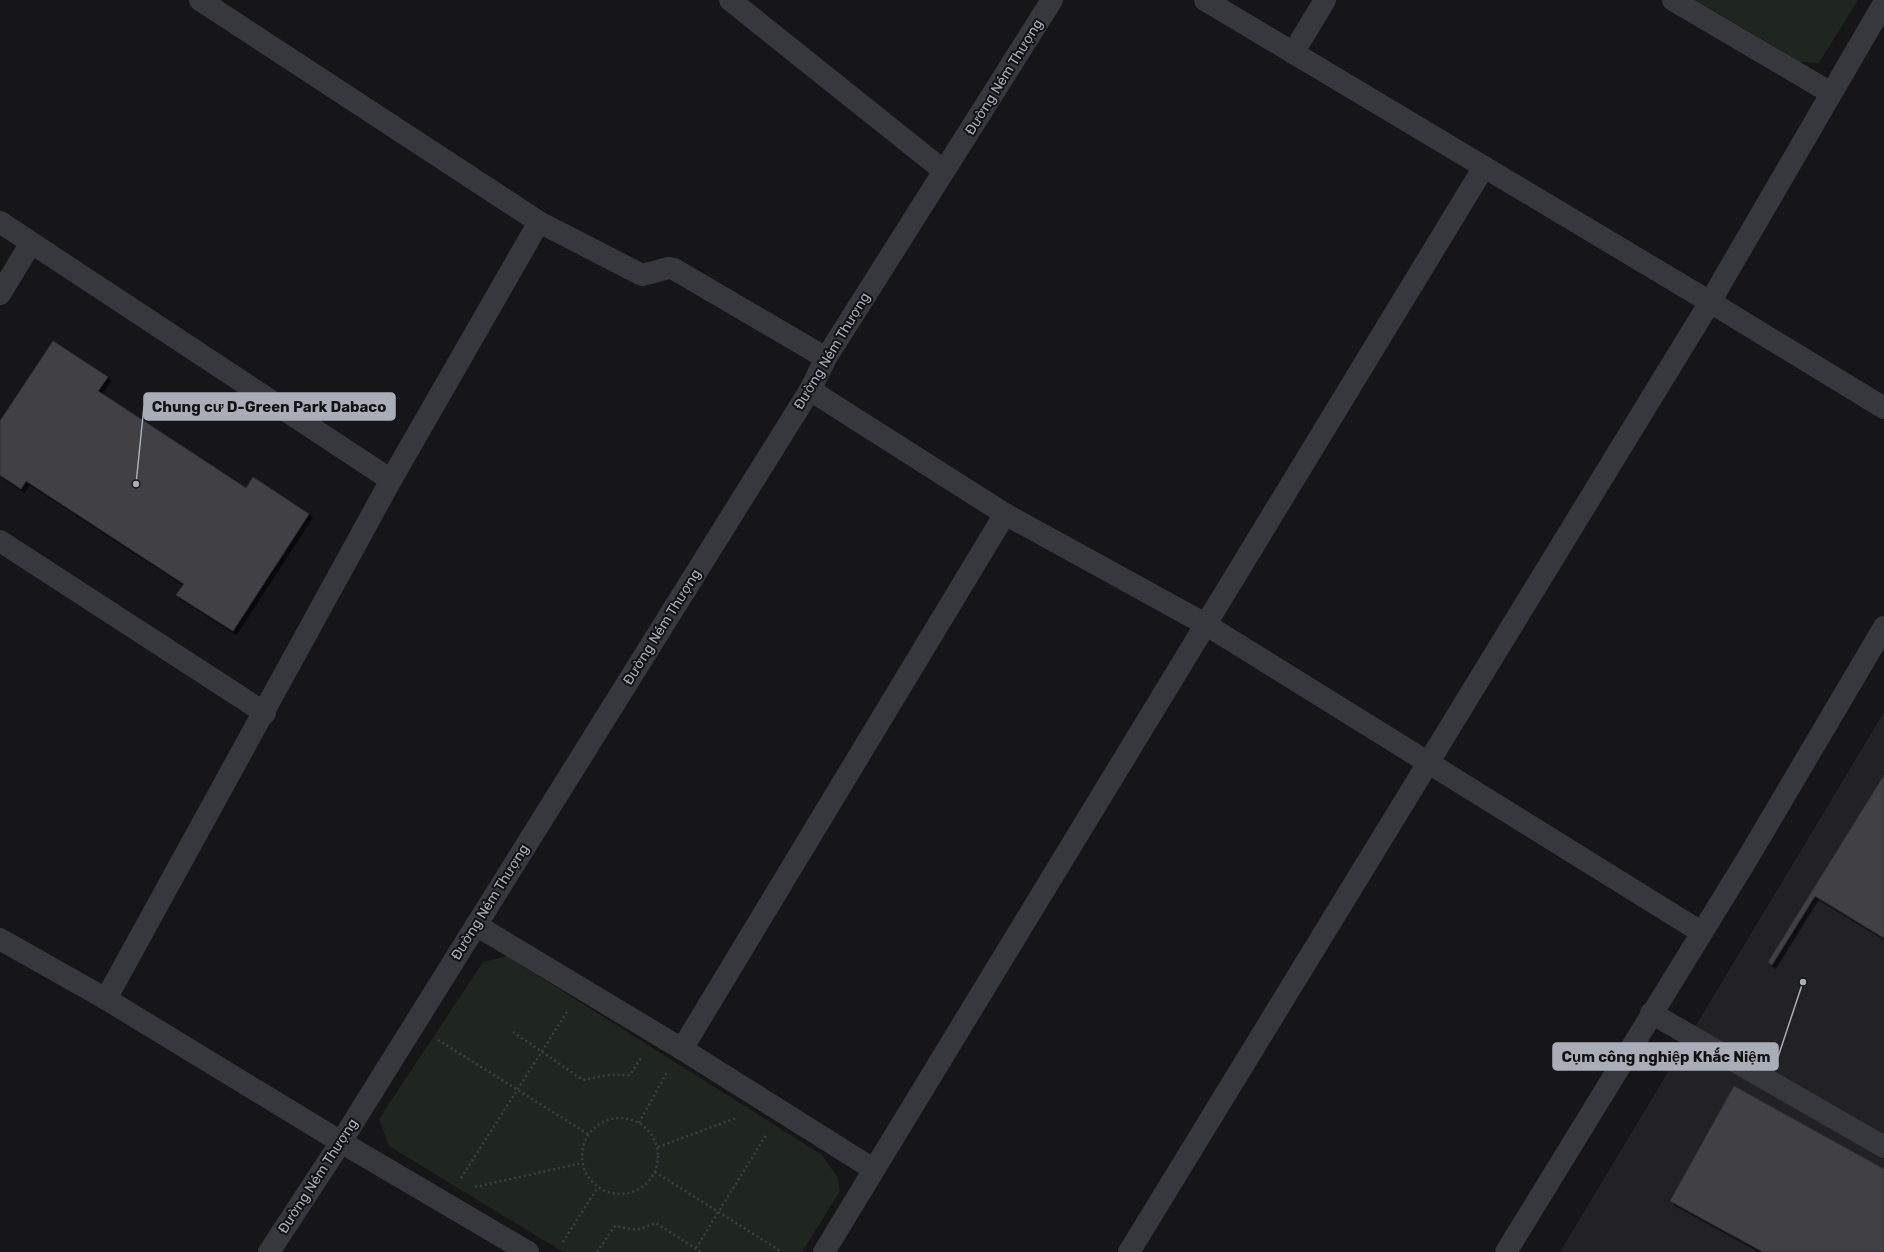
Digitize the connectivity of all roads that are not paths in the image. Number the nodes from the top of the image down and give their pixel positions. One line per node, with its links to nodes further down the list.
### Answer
1 (200, 0): 13 (street)
2 (730, 0): 11 (street)
3 (1052, 0): 11 (street, Đường Ném Thượng)
4 (1205, 0): 8 (street)
5 (1325, 0): 8 (street)
6 (1673, 0): 9 (street)
7 (1884, 3): 9 (street)
8 (1293, 53): 10 (street)
9 (1831, 93): 16 (street)
10 (1484, 167): 16 (street); 23 (street)
11 (944, 171): 17 (street, Đường Ném Thượng)
12 (0, 222): 14 (street)
13 (539, 222): 17 (street); 20 (street)
14 (31, 243): 15 (street); 20 (street)
15 (0, 294)
16 (1710, 302): 19 (street); 26 (street)
17 (826, 358): 18 (street, Đường Ném Thượng)
18 (810, 390): 21 (street); 27 (street, Đường Ném Thượng)
19 (1884, 408)
20 (391, 480): 25 (street)
21 (1005, 514): 23 (street); 32 (street)
22 (0, 541): 25 (street)
23 (1204, 624): 26 (street); 35 (street)
24 (1884, 627): 28 (street)
25 (265, 712): 30 (street)
26 (1429, 762): 28 (street); 39 (street)
27 (476, 925): 32 (street); 33 (street, Đường Ném Thượng)
28 (1701, 932): 31 (street)
29 (0, 939): 30 (street)
30 (106, 999): 33 (street)
31 (1652, 1013): 34 (street); 40 (street)
32 (682, 1049): 35 (street)
33 (341, 1142): 36 (street, Đường Ném Thượng); 37 (street)
34 (1884, 1147)
35 (873, 1169): 38 (street)
36 (269, 1252)
37 (528, 1252)
38 (824, 1252)
39 (1128, 1252)
40 (1506, 1252)

